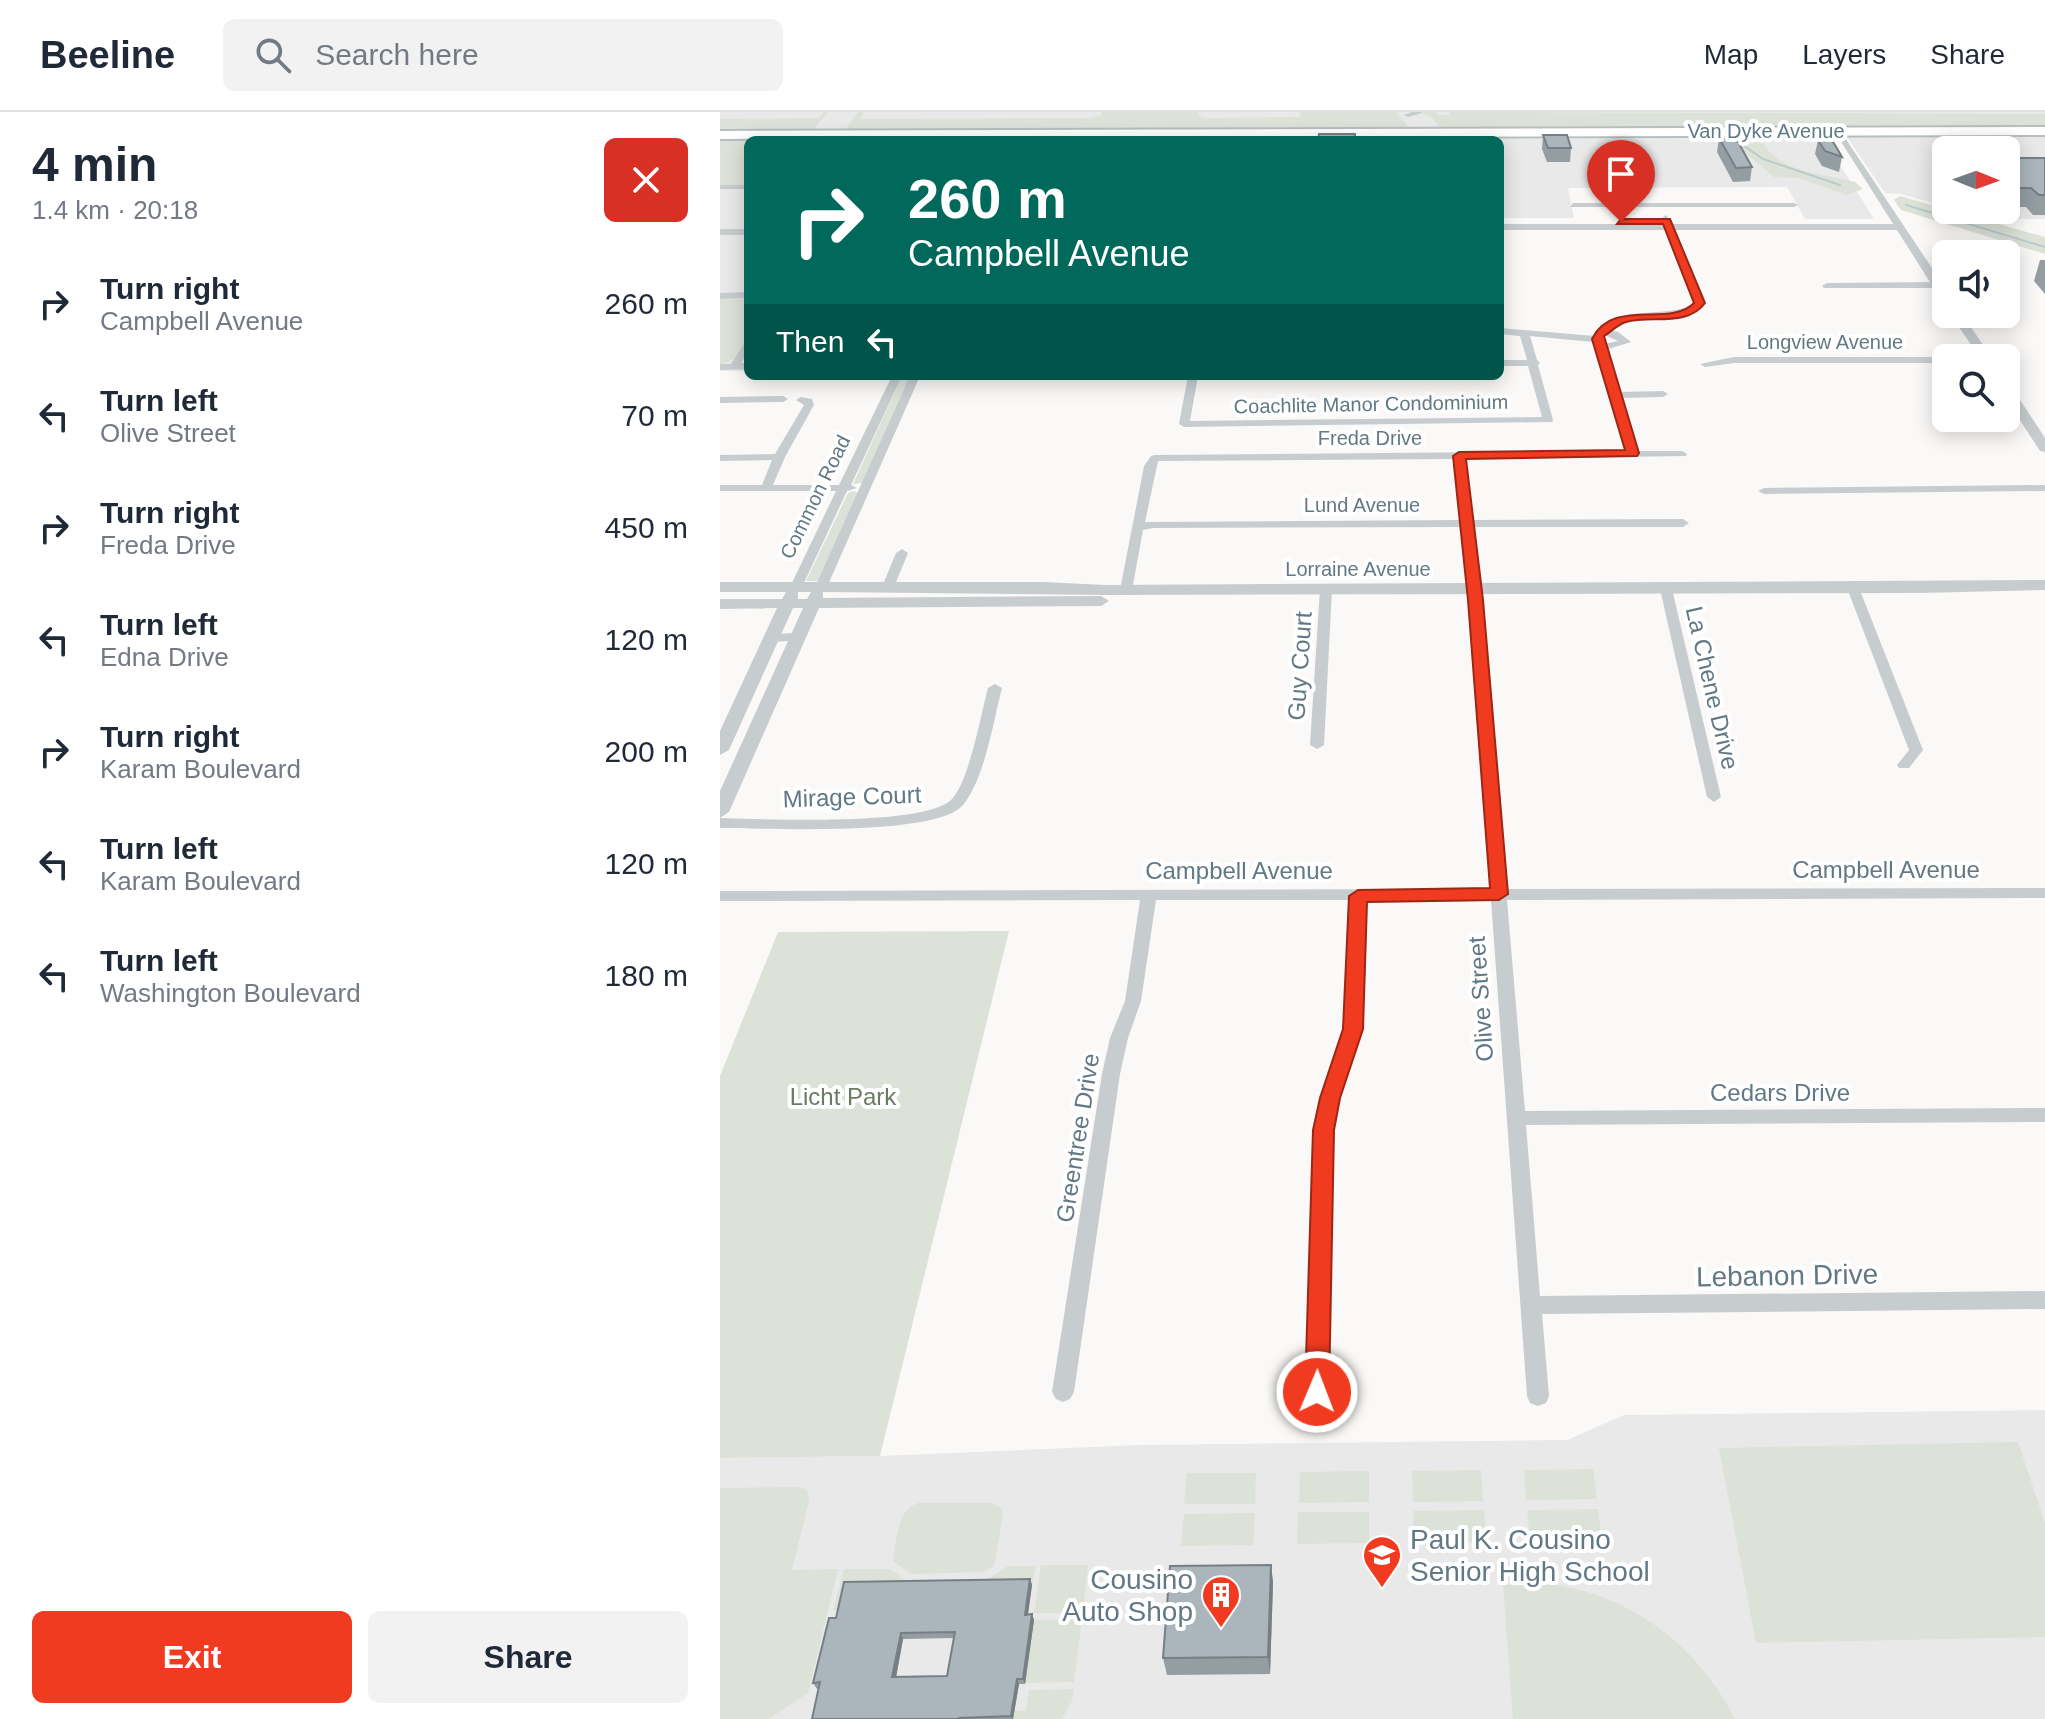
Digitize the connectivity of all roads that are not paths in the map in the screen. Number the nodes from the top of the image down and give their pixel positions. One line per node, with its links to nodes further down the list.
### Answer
1 (1418, 113): 2 (street)
2 (1408, 115)
3 (1836, 131): 4 (main road, Van Dyke Avenue); 7 (main road, Van Dyke Avenue); 14 (street)
4 (2045, 131)
5 (720, 135): 6 (main road, Van Dyke Avenue)
6 (772, 136)
7 (1425, 136)
8 (720, 187): 9 (street)
9 (744, 187)
10 (1573, 205): 11 (street)
11 (1661, 205): 12 (street); 13 (street)
12 (1794, 205)
13 (1668, 224): 14 (street); 15 (street); 25 (street)
14 (1898, 224): 18 (street)
15 (1504, 225)
16 (744, 230): 17 (street)
17 (720, 232)
18 (1932, 276)
19 (1932, 285): 20 (street)
20 (1827, 286)
21 (744, 295): 22 (street)
22 (720, 296)
23 (1504, 332): 24 (street)
24 (1525, 335): 25 (street); 29 (street, Coachlite Manor Condominium)
25 (1600, 340): 38 (street)
26 (744, 350): 31 (street)
27 (1932, 360): 30 (street, Longview Avenue)
28 (1504, 363): 29 (street, Coachlite Manor Condominium)
29 (1535, 363): 36 (street, Coachlite Manor Condominium)
30 (1705, 364)
31 (734, 366): 32 (street); 33 (street)
32 (744, 366)
33 (720, 367)
34 (895, 380): 52 (street, Common Road)
35 (913, 380): 49 (street, Common Road)
36 (1192, 380)
37 (1663, 394): 38 (street)
38 (1615, 395): 44 (street)
39 (783, 399): 40 (street)
40 (720, 400)
41 (805, 402): 47 (street)
42 (2020, 410): 43 (street)
43 (2045, 448)
44 (1633, 453): 45 (street, Freda Drive); 46 (street, Freda Drive)
45 (1682, 454)
46 (1459, 456): 55 (street, Olive Street); 57 (street, Freda Drive)
47 (779, 457): 48 (street); 51 (street)
48 (720, 458)
49 (864, 487): 52 (street); 70 (street, Common Road)
50 (720, 488): 51 (street)
51 (766, 488): 52 (street)
52 (844, 488): 61 (street, Common Road)
53 (2045, 488): 54 (street)
54 (1764, 491)
55 (1466, 523): 56 (street, Lund Avenue); 57 (street, Lund Avenue); 66 (street, Olive Street)
56 (1683, 523)
57 (1138, 528): 64 (street)
58 (902, 553): 62 (street)
59 (2045, 585): 65 (street, Lorraine Avenue)
60 (720, 587): 61 (street, Lorraine Avenue)
61 (796, 587): 70 (street, Lorraine Avenue); 74 (street, Common Road)
62 (888, 587): 63 (street, Lorraine Avenue); 70 (street, Lorraine Avenue)
63 (1043, 587): 64 (street, Lorraine Avenue); 72 (street)
64 (1126, 590): 69 (street, Lorraine Avenue)
65 (1996, 592): 68 (street, Lorraine Avenue); 71 (street, Lorraine Avenue)
66 (1475, 594): 67 (street, Lorraine Avenue); 69 (street, Lorraine Avenue); 85 (street, Olive Street)
67 (1667, 594): 68 (street, Lorraine Avenue); 81 (street, La Chene Drive)
68 (1855, 594): 80 (street)
69 (1326, 595): 72 (street, Lorraine Avenue); 78 (street, Guy Court)
70 (817, 596): 72 (street, Lorraine Avenue); 74 (street, Lorraine Avenue); 75 (street, Common Road)
71 (2045, 599)
72 (1037, 603)
73 (720, 604): 74 (street, Lorraine Avenue)
74 (787, 604): 76 (street, Common Road)
75 (797, 637): 76 (street); 82 (street, Common Road)
76 (773, 638): 79 (street, Common Road)
77 (995, 688): 83 (street, Mirage Court)
78 (1317, 745)
79 (720, 750)
80 (1904, 765)
81 (1714, 797)
82 (720, 812)
83 (720, 823)
84 (2045, 893): 85 (street, Campbell Avenue)
85 (1499, 894): 88 (street, Campbell Avenue); 90 (street, Olive Street)
86 (1149, 895): 87 (street, Campbell Avenue); 88 (street, Campbell Avenue); 93 (street, Greentree Drive)
87 (720, 896)
88 (1358, 896): 95 (street)
89 (2045, 1115): 90 (street, Cedars Drive)
90 (1515, 1118): 92 (street, Olive Street)
91 (2045, 1300): 92 (street, Lebanon Drive)
92 (1529, 1305): 94 (street, Olive Street)
93 (1063, 1392)
94 (1538, 1396)
95 (1316, 1421)

